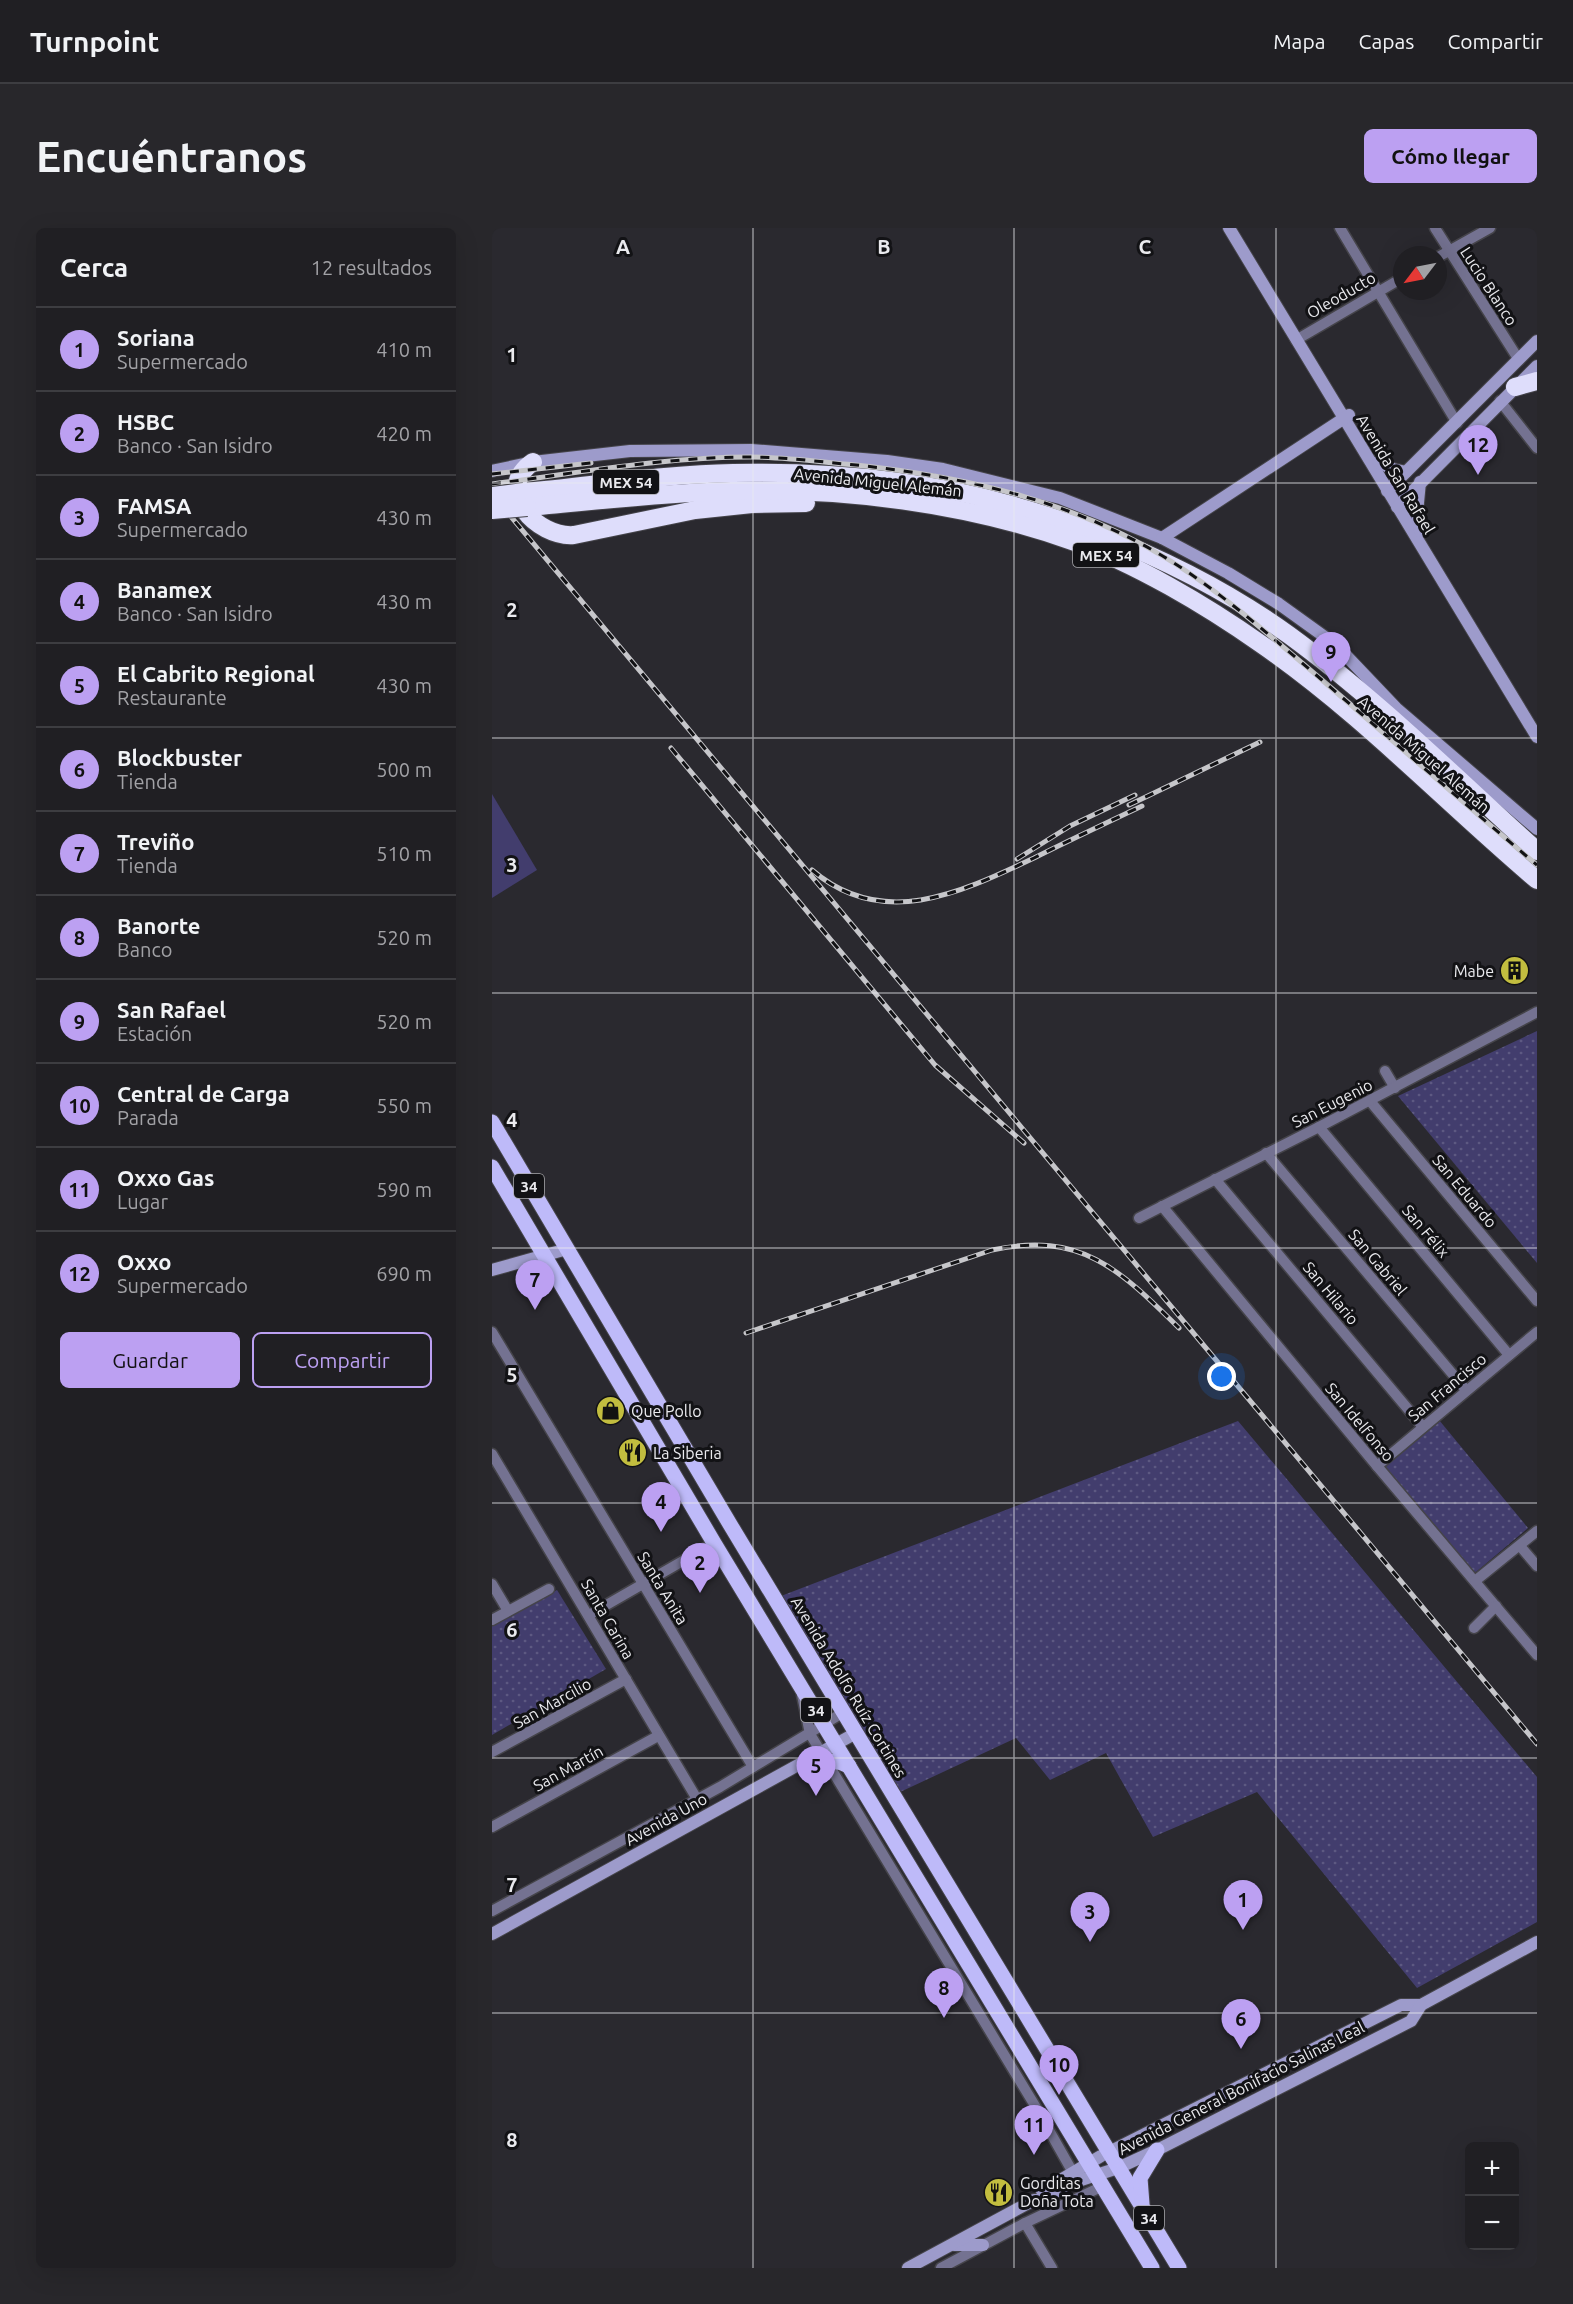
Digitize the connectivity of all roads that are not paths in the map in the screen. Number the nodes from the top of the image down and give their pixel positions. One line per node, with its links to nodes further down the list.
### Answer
1 (1229, 228): 9 (street, Avenida San Rafael)
2 (1238, 228): 9 (street, Avenida San Rafael)
3 (1340, 228): 8 (street)
4 (1435, 228): 6 (street, Lucio Blanco)
5 (1490, 228): 6 (street)
6 (1448, 251): 11 (street, Lucio Blanco)
7 (1393, 283): 8 (street, Oleoducto)
8 (1379, 291): 9 (street, Oleoducto); 17 (street)
9 (1299, 338): 16 (street, Avenida San Rafael)
10 (1537, 341): 11 (street)
11 (1519, 360): 17 (street)
12 (1537, 366): 14 (street)
13 (1537, 381): 14 (highway)
14 (1515, 387): 15 (street)
15 (1500, 401): 18 (street); 23 (street)
16 (1346, 417): 20 (street, Avenida San Rafael); 24 (street, Avenida San Rafael); 31 (street)
17 (1457, 423): 22 (street)
18 (1537, 448)
19 (533, 462): 21 (street, Avenida Miguel Alemán); 26 (highway); 31 (street, Avenida Miguel Alemán)
20 (1378, 462): 22 (street); 24 (street, Avenida San Rafael)
21 (492, 471)
22 (1406, 472): 24 (street)
23 (1420, 482): 28 (street); 30 (street)
24 (1390, 489): 28 (street, Avenida San Rafael)
25 (492, 496): 27 (highway, Avenida Miguel Alemán / MEX 54, bridge)
26 (883, 499): 27 (highway, Avenida Miguel Alemán / MEX 54); 36 (highway, Avenida Miguel Alemán / MEX 54)
27 (526, 500): 29 (highway, Avenida Miguel Alemán / MEX 54, bridge); 32 (highway, Avenida Miguel Alemán / MEX 54)
28 (1399, 504): 30 (street, Avenida San Rafael); 35 (street, Avenida San Rafael)
29 (492, 510)
30 (1420, 531): 34 (street, Avenida San Rafael)
31 (1162, 538): 33 (street, Avenida Miguel Alemán)
32 (1343, 677): 33 (highway); 38 (highway, Avenida Miguel Alemán / MEX 54)
33 (1396, 708): 37 (street, Avenida Miguel Alemán)
34 (1537, 723)
35 (1537, 737)
36 (1420, 774): 39 (highway); 40 (highway, Avenida Miguel Alemán / MEX 54)
37 (1535, 826)
38 (1537, 851)
39 (1537, 868)
40 (1537, 880)
41 (1537, 1012): 43 (street, San Eugenio)
42 (1385, 1071): 43 (street)
43 (1395, 1088): 44 (street, San Eugenio)
44 (1370, 1101): 46 (street, San Eugenio); 55 (street, San Eduardo)
45 (492, 1122): 52 (main road, Avenida Adolfo Ruíz Cortines / 34)
46 (1319, 1127): 47 (street, San Eugenio); 58 (street, San Félix)
47 (1266, 1153): 49 (street, San Eugenio); 59 (street, San Gabriel)
48 (492, 1167): 53 (main road, 34)
49 (1215, 1179): 50 (street, San Eugenio); 60 (street, San Hilario)
50 (1162, 1206): 51 (street, San Eugenio); 62 (street, San Idelfonso)
51 (1139, 1218)
52 (567, 1249): 53 (street); 79 (main road, Avenida Adolfo Ruíz Cortines / 34)
53 (545, 1255): 54 (street); 64 (main road, 34)
54 (492, 1270)
55 (1537, 1301)
56 (1537, 1332): 58 (street, San Francisco)
57 (494, 1338): 69 (street, Santa Anita)
58 (1509, 1355): 59 (street, San Francisco)
59 (1466, 1390): 60 (street, San Francisco)
60 (1423, 1427): 62 (street, San Francisco)
61 (492, 1454): 73 (street, Santa Carina)
62 (1377, 1466): 67 (street, San Idelfonso)
63 (1537, 1531): 65 (street)
64 (714, 1543): 69 (street); 78 (main road, 34)
65 (1520, 1546): 66 (street); 67 (street)
66 (1537, 1566)
67 (1475, 1581): 71 (street, San Idelfonso)
68 (492, 1584): 72 (street)
69 (642, 1584): 73 (street); 88 (street, Santa Anita)
70 (549, 1589): 72 (street)
71 (1496, 1606): 75 (street); 76 (street, San Idelfonso)
72 (508, 1611): 74 (street)
73 (589, 1615): 77 (street, Santa Carina)
74 (492, 1620)
75 (1474, 1628)
76 (1537, 1655)
77 (626, 1679): 83 (street, Santa Carina); 85 (street, San Marcilio)
78 (798, 1680): 80 (main road, 34); 82 (street)
79 (844, 1712): 80 (street, Avenida Uno); 81 (main road, Avenida Adolfo Ruíz Cortines / 34)
80 (824, 1725): 82 (street, Avenida Uno); 84 (main road, 34)
81 (856, 1733): 84 (street, Avenida Uno); 101 (main road, Avenida Adolfo Ruíz Cortines / 34)
82 (810, 1734): 86 (street); 88 (street, Avenida Uno)
83 (658, 1736): 90 (street, Santa Carina); 92 (street, San Martín)
84 (835, 1744): 86 (street, Avenida Uno); 87 (main road, 34)
85 (492, 1752)
86 (823, 1756): 87 (main road); 91 (street, Avenida Uno); 99 (street)
87 (849, 1766): 99 (main road, 34)
88 (753, 1767): 89 (street, Avenida Uno)
89 (720, 1787): 90 (street, Avenida Uno); 91 (street)
90 (697, 1799): 93 (street, Avenida Uno)
91 (729, 1803): 95 (street, Avenida Uno)
92 (492, 1827)
93 (512, 1899): 94 (street, Avenida Uno); 95 (street)
94 (492, 1911)
95 (523, 1917): 96 (street, Avenida Uno)
96 (492, 1934)
97 (1537, 1942): 98 (street, Avenida General Bonifacio Salinas Leal)
98 (1421, 2005): 100 (street, Avenida General Bonifacio Salinas Leal); 101 (street, Avenida General Bonifacio Salinas Leal)
99 (1043, 2105): 103 (main road, 34); 104 (street)
100 (1157, 2150): 102 (street, Avenida General Bonifacio Salinas Leal); 105 (main road)
101 (1109, 2153): 102 (main road, Avenida Adolfo Ruíz Cortines / 34); 103 (street, Avenida General Bonifacio Salinas Leal)
102 (1118, 2168): 103 (street, Avenida General Bonifacio Salinas Leal); 105 (main road, Avenida Adolfo Ruíz Cortines / 34)
103 (1096, 2174): 104 (street, Avenida General Bonifacio Salinas Leal); 106 (street); 112 (main road, 34)
104 (1076, 2177): 107 (street, Avenida General Bonifacio Salinas Leal)
105 (1142, 2207): 113 (main road, Avenida Adolfo Ruíz Cortines / 34)
106 (1025, 2223): 108 (street); 111 (street)
107 (952, 2244): 108 (street); 110 (street, Avenida General Bonifacio Salinas Leal)
108 (983, 2246): 109 (street)
109 (946, 2267)
110 (908, 2268)
111 (1052, 2268)
112 (1152, 2268)
113 (1179, 2268)

